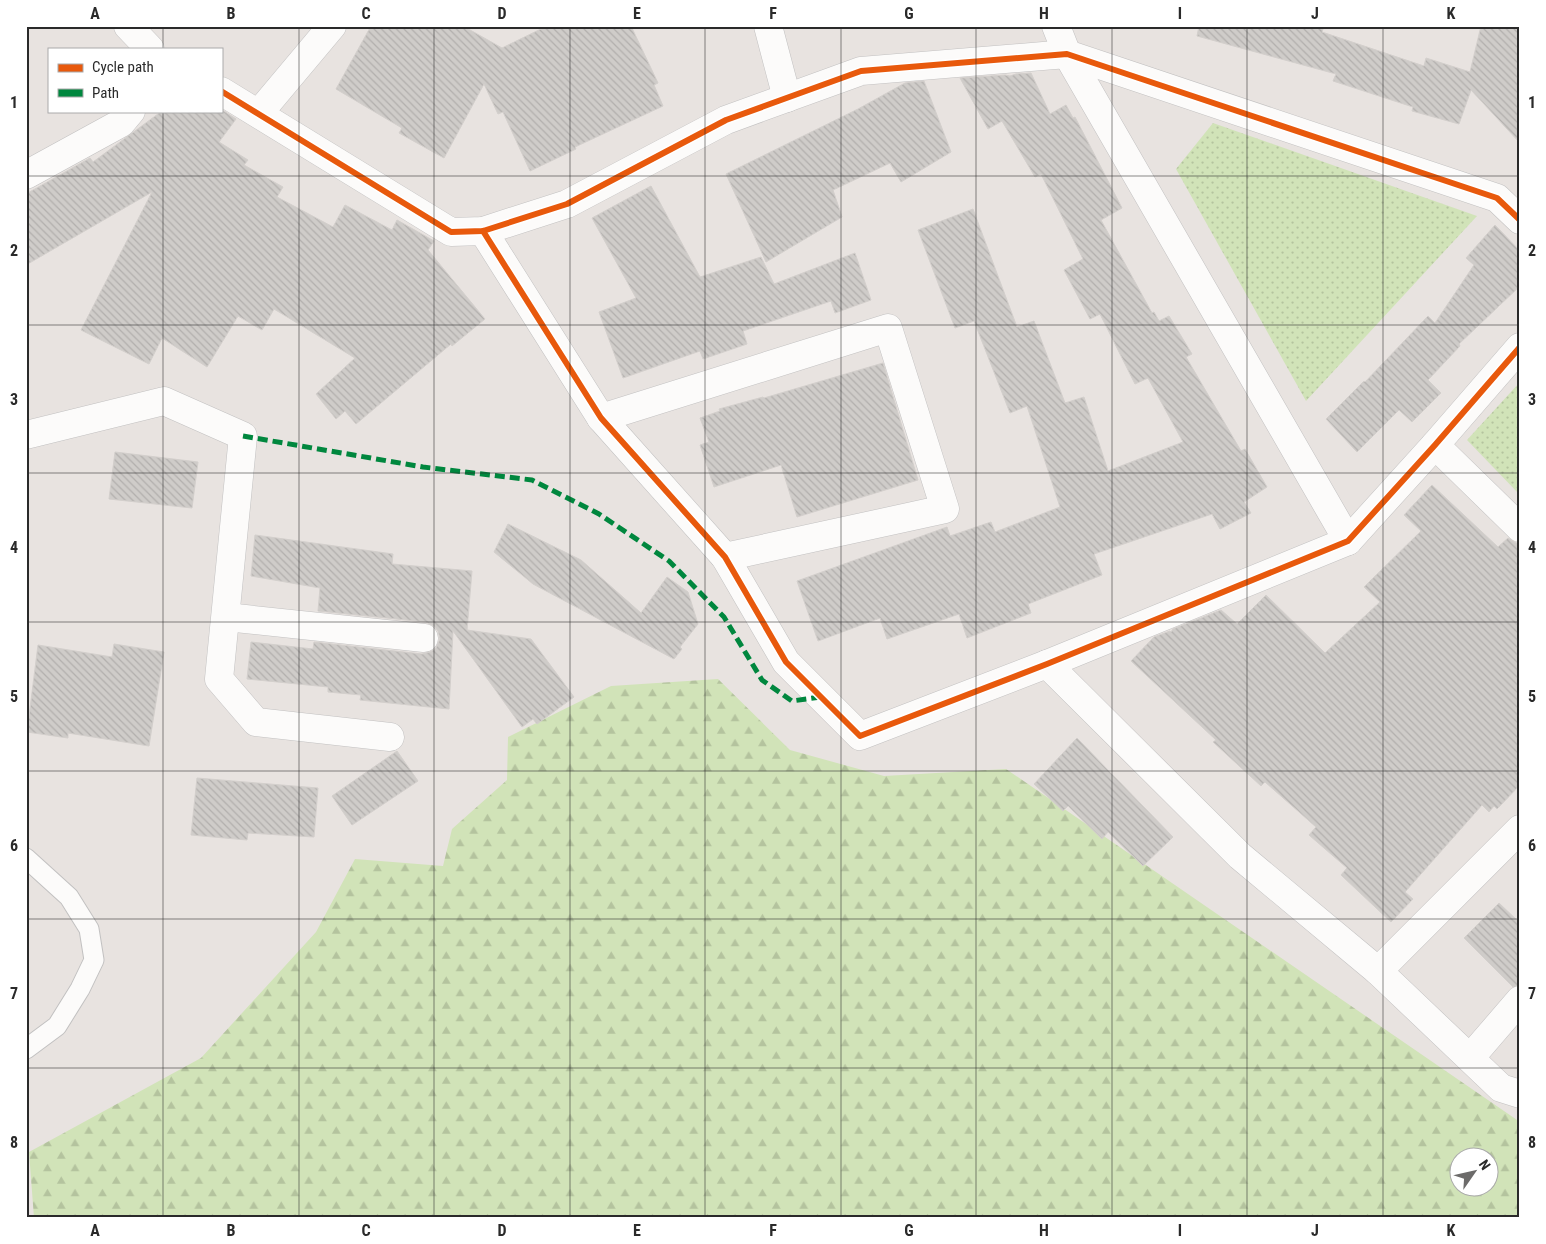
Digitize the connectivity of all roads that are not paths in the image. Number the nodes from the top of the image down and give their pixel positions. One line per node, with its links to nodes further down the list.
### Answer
1 (128, 26): 5 (street)
2 (332, 26): 10 (street)
3 (768, 26): 8 (street)
4 (1056, 26): 6 (street)
5 (149, 48)
6 (1067, 54): 8 (street); 12 (street); 19 (street)
7 (222, 92): 10 (street)
8 (787, 98): 13 (street)
9 (131, 112): 11 (street)
10 (259, 113): 13 (street)
11 (26, 175)
12 (1520, 220)
13 (483, 230): 15 (street)
14 (1520, 347): 17 (street)
15 (602, 418): 20 (street); 20 (street)
16 (26, 435): 21 (street)
17 (1435, 445): 18 (street); 19 (street)
18 (1520, 528)
19 (1348, 540): 23 (street)
20 (725, 557): 23 (street)
21 (226, 617): 22 (street); 24 (street)
22 (424, 638)
23 (1047, 664): 27 (street)
24 (390, 737)
25 (1520, 829): 27 (street)
26 (26, 858): 29 (lane)
27 (1378, 971): 30 (street)
28 (1520, 1000): 30 (street)
29 (26, 1049)
30 (1470, 1058): 31 (street)
31 (1520, 1094)

